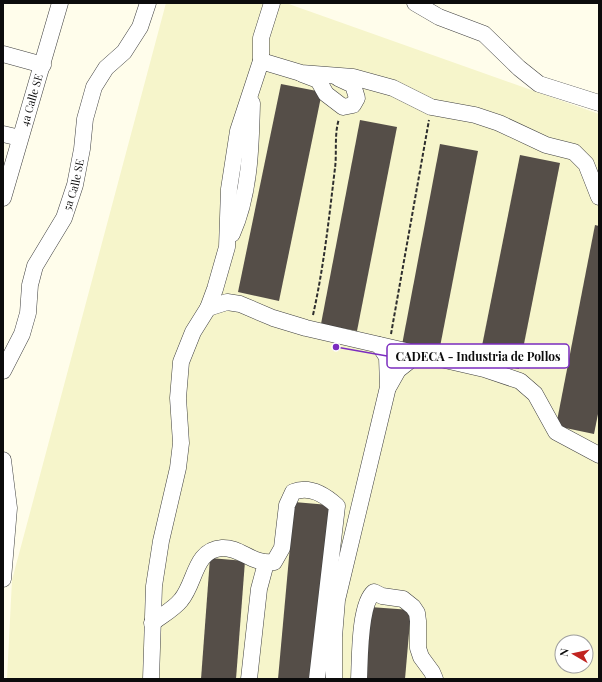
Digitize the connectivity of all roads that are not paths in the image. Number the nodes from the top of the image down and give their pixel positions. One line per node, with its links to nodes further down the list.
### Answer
1 (60, 3): 7 (street, 4a Calle SE)
2 (148, 3): 18 (street, 5a Calle SE)
3 (272, 3): 6 (street)
4 (415, 3): 10 (street)
5 (3, 54): 7 (street)
6 (260, 61): 8 (street); 15 (street)
7 (42, 65): 12 (street, 4a Calle SE)
8 (301, 74): 9 (street); 9 (street)
9 (327, 74): 13 (street)
10 (599, 103)
11 (3, 134): 12 (street)
12 (20, 138): 14 (street, 4a Calle SE)
13 (599, 197)
14 (3, 198)
15 (208, 308): 16 (street); 24 (street)
16 (384, 346): 17 (street); 19 (street)
17 (417, 355): 19 (street); 20 (street)
18 (3, 371)
19 (388, 387): 28 (street)
20 (599, 455)
21 (3, 460): 23 (street)
22 (266, 563): 24 (street); 26 (street); 27 (street)
23 (3, 579)
24 (152, 622): 25 (street)
25 (151, 679)
26 (250, 679)
27 (317, 679)
28 (334, 679)
29 (359, 679): 30 (street)
30 (435, 679)

